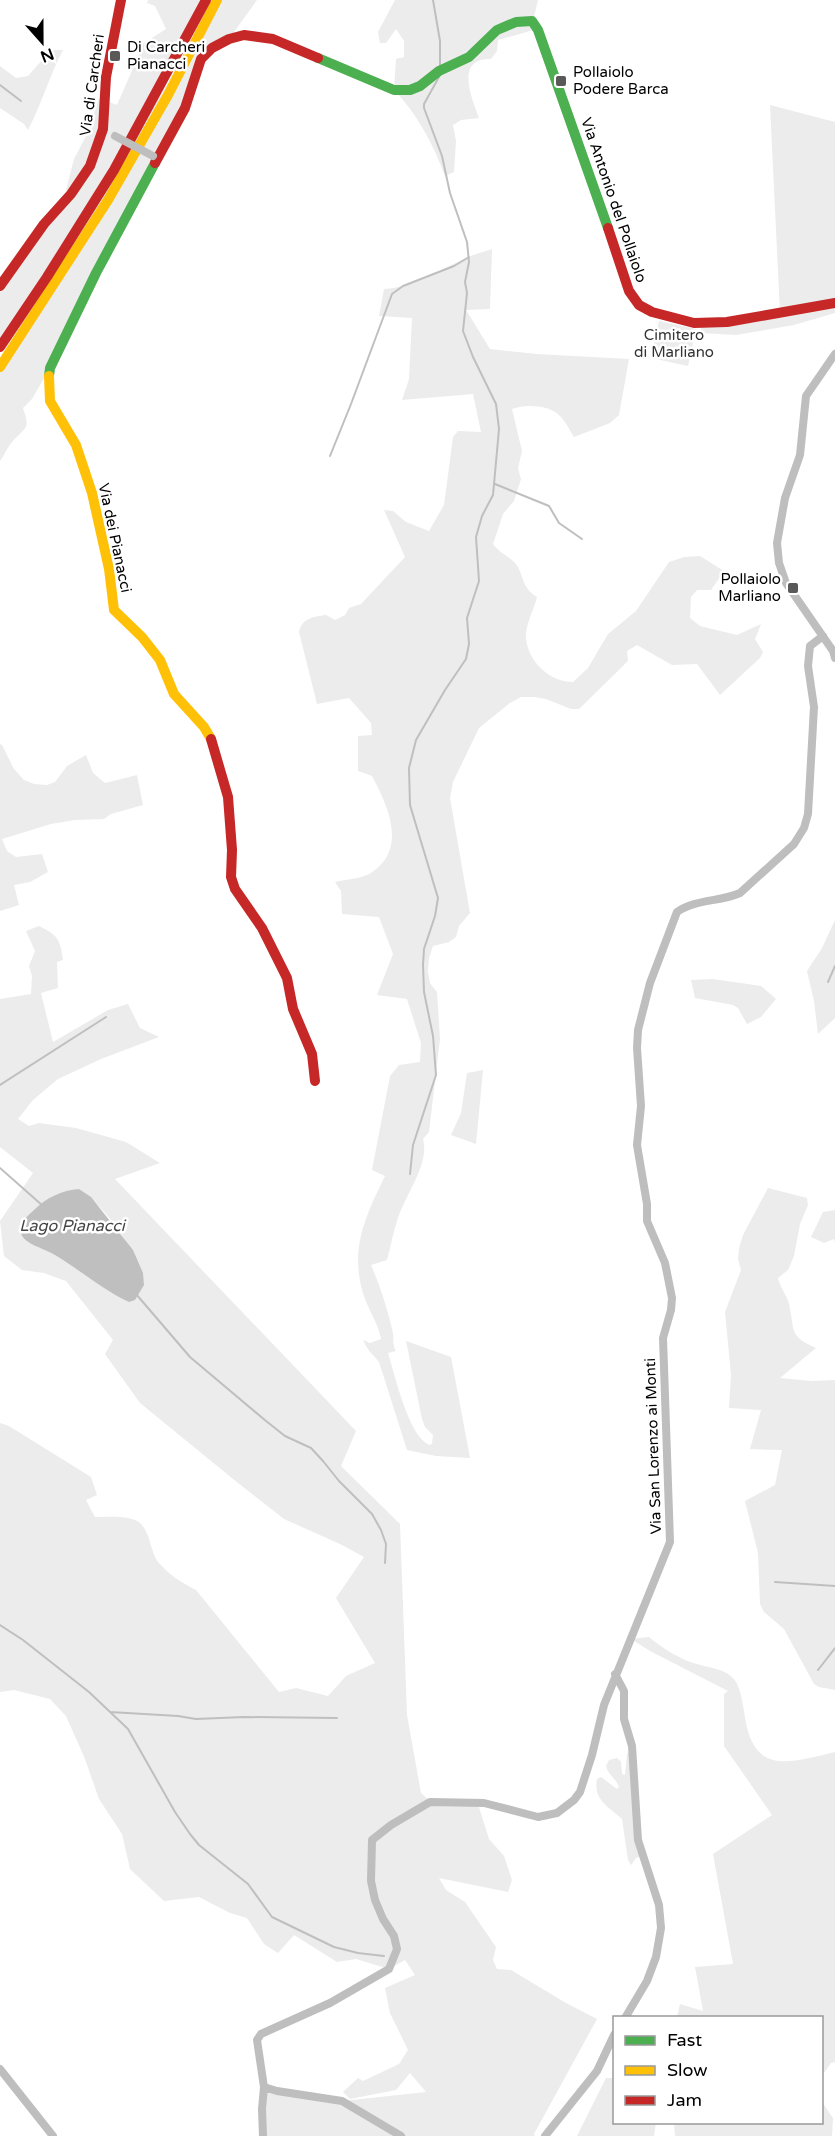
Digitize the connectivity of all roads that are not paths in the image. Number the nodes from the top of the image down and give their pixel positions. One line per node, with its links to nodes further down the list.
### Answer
1 (121, 0): 4 (main road, Via di Carcheri)
2 (206, 0): 8 (main road)
3 (217, 0): 10 (main road)
4 (103, 129): 5 (street, bridge); 6 (main road, Via di Carcheri)
5 (155, 158): 7 (main road, Via Antonio del Pollaiolo); 13 (main road, Via dei Pianacci)
6 (0, 286)
7 (835, 303)
8 (0, 347)
9 (835, 354): 11 (street)
10 (0, 367)
11 (823, 636): 12 (street); 14 (street, Via San Lorenzo ai Monti)
12 (835, 658)
13 (315, 1082)
14 (615, 1674): 15 (street); 18 (street, Via San Lorenzo ai Monti)
15 (626, 2016)
16 (613, 2039): 22 (street)
17 (0, 2069): 19 (street)
18 (264, 2087): 20 (street, Via San Lorenzo ai Monti); 21 (street)
19 (53, 2136)
20 (263, 2136)
21 (401, 2136)
22 (545, 2136)

